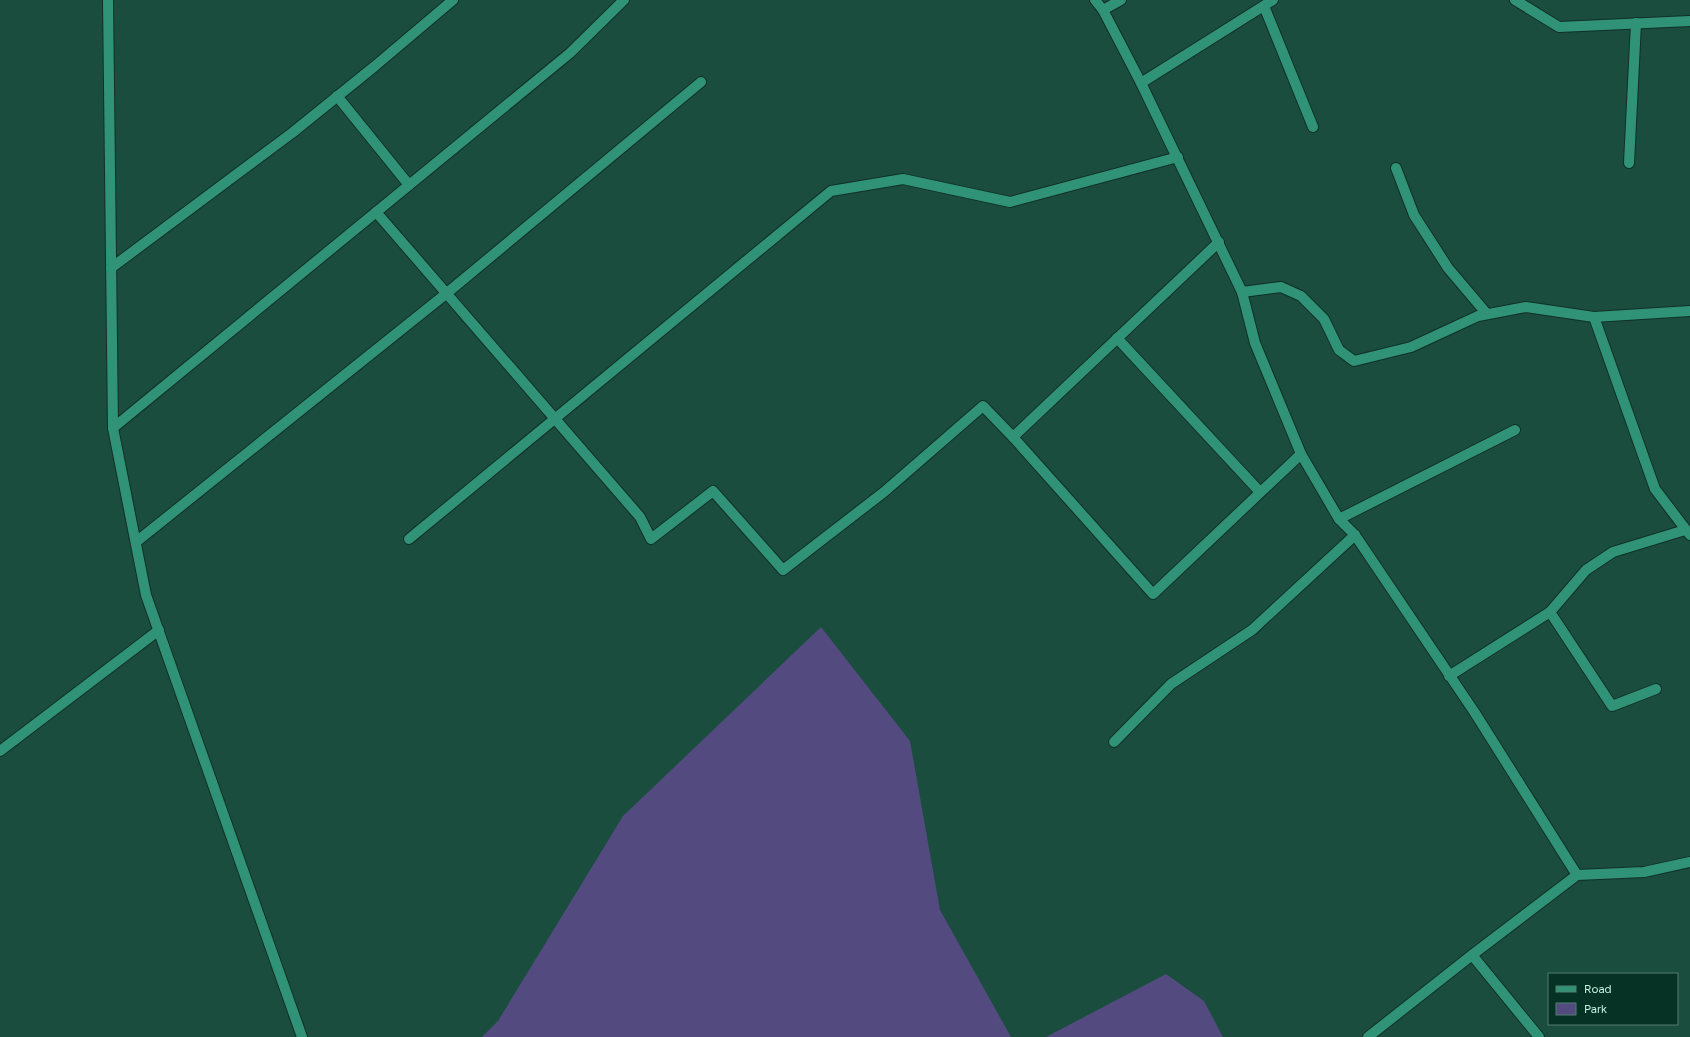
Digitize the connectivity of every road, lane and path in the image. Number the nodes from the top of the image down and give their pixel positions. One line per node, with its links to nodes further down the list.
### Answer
1 (108, 0): 21 (street)
2 (453, 0): 13 (street)
3 (624, 0): 18 (street)
4 (1096, 0): 8 (street)
5 (1121, 0): 8 (street)
6 (1515, 0): 10 (street)
7 (1268, 3): 12 (street); 14 (street)
8 (1103, 10): 12 (street)
9 (1690, 21): 10 (street)
10 (1636, 23): 16 (street)
11 (700, 82): 23 (street)
12 (1141, 83): 15 (street)
13 (337, 96): 18 (street); 21 (street)
14 (1313, 127)
15 (1178, 157): 20 (street); 28 (street)
16 (1630, 163)
17 (1396, 168): 25 (street)
18 (409, 185): 19 (street)
19 (376, 212): 23 (street); 29 (street)
20 (1219, 242): 22 (street); 27 (street)
21 (111, 268): 29 (street)
22 (1242, 292): 25 (street); 32 (street)
23 (447, 293): 28 (street); 38 (street)
24 (1690, 311): 26 (street)
25 (1487, 314): 26 (street)
26 (1594, 317): 35 (street)
27 (1117, 338): 31 (street); 33 (street)
28 (556, 418): 31 (street); 37 (street)
29 (113, 428): 38 (street)
30 (1515, 430): 34 (street)
31 (1013, 436): 33 (street)
32 (1301, 454): 33 (street); 34 (street)
33 (1260, 492)
34 (1339, 519): 36 (street)
35 (1687, 532): 39 (street)
36 (1355, 535): 41 (street); 43 (street)
37 (409, 539)
38 (136, 542): 40 (street)
39 (1550, 612): 41 (street); 42 (street)
40 (159, 630): 44 (street); 48 (street)
41 (1449, 676): 46 (street)
42 (1656, 689)
43 (1114, 742)
44 (0, 751)
45 (1690, 862): 46 (street)
46 (1577, 875): 47 (street)
47 (1472, 955): 49 (street); 50 (street)
48 (302, 1037)
49 (1368, 1037)
50 (1539, 1037)

